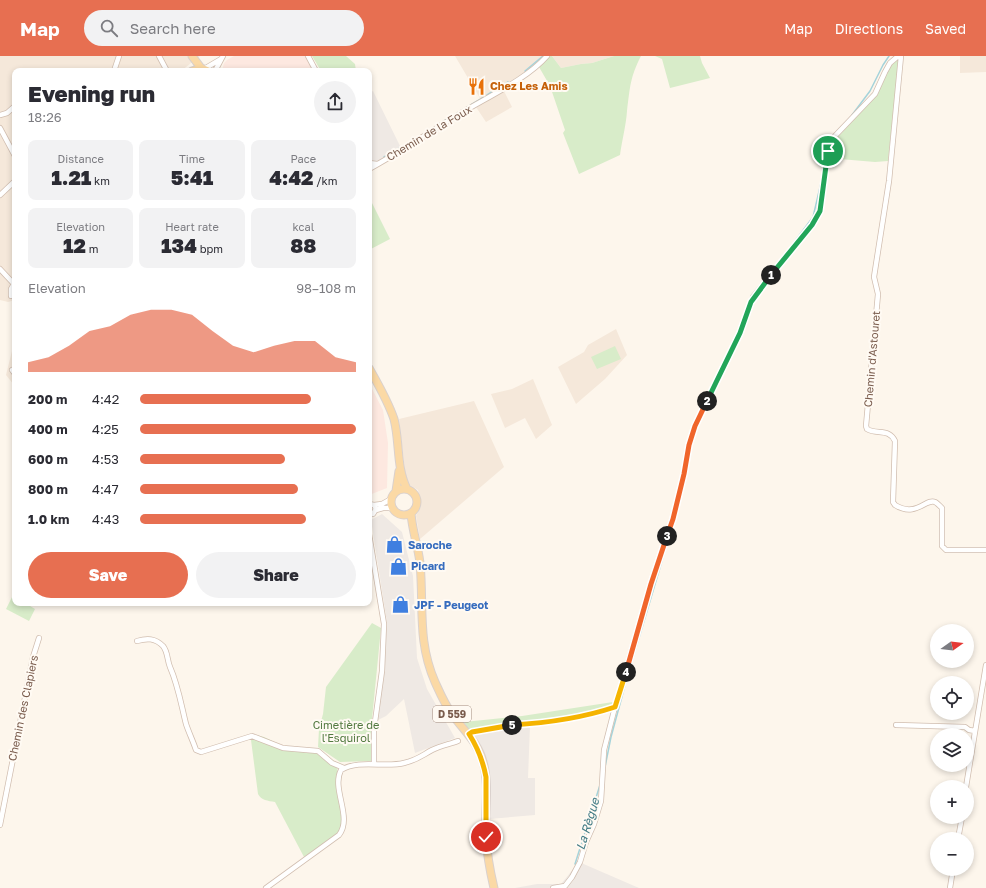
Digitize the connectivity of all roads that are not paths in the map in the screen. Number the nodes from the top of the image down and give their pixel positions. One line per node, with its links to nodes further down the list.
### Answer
1 (119, 56): 8 (street)
2 (159, 56): 9 (street)
3 (191, 56): 10 (main road); 11 (main road)
4 (308, 56): 14 (street)
5 (547, 56): 19 (street, Chemin de la Foux)
6 (901, 57): 39 (street, Chemin d'Astouret); 44 (street)
7 (222, 58): 12 (street); 13 (street)
8 (115, 68)
9 (165, 68)
10 (192, 68)
11 (202, 68)
12 (207, 68)
13 (217, 68)
14 (314, 68)
15 (12, 109): 16 (street)
16 (0, 115)
17 (0, 128): 18 (street)
18 (12, 150)
19 (372, 166)
20 (12, 184): 21 (street)
21 (0, 195)
22 (0, 269): 23 (street)
23 (12, 281)
24 (12, 287): 25 (street)
25 (11, 296)
26 (372, 374): 27 (main road)
27 (400, 466): 28 (main road); 29 (main road)
28 (407, 489): 29 (main road); 35 (main road)
29 (396, 491): 30 (main road)
30 (391, 499): 31 (street); 33 (main road)
31 (372, 504)
32 (372, 506): 34 (street)
33 (393, 508): 34 (street); 37 (main road)
34 (376, 510): 36 (street)
35 (411, 513): 37 (main road); 38 (main road, D 559)
36 (372, 514)
37 (402, 515): 38 (main road, D 559)
38 (414, 536): 47 (main road, D 559)
39 (986, 550)
40 (372, 552): 49 (street)
41 (39, 638): 52 (street, Chemin des Clapiers)
42 (137, 640): 50 (street)
43 (986, 665): 46 (street)
44 (615, 707): 47 (street); 56 (street)
45 (896, 725): 46 (street)
46 (975, 731): 51 (street)
47 (469, 734): 55 (main road, D 559)
48 (458, 741): 49 (street)
49 (374, 764): 50 (street)
50 (344, 768): 54 (street)
51 (967, 780)
52 (0, 825)
53 (952, 876): 57 (street)
54 (266, 888)
55 (494, 888)
56 (553, 888)
57 (950, 888)

